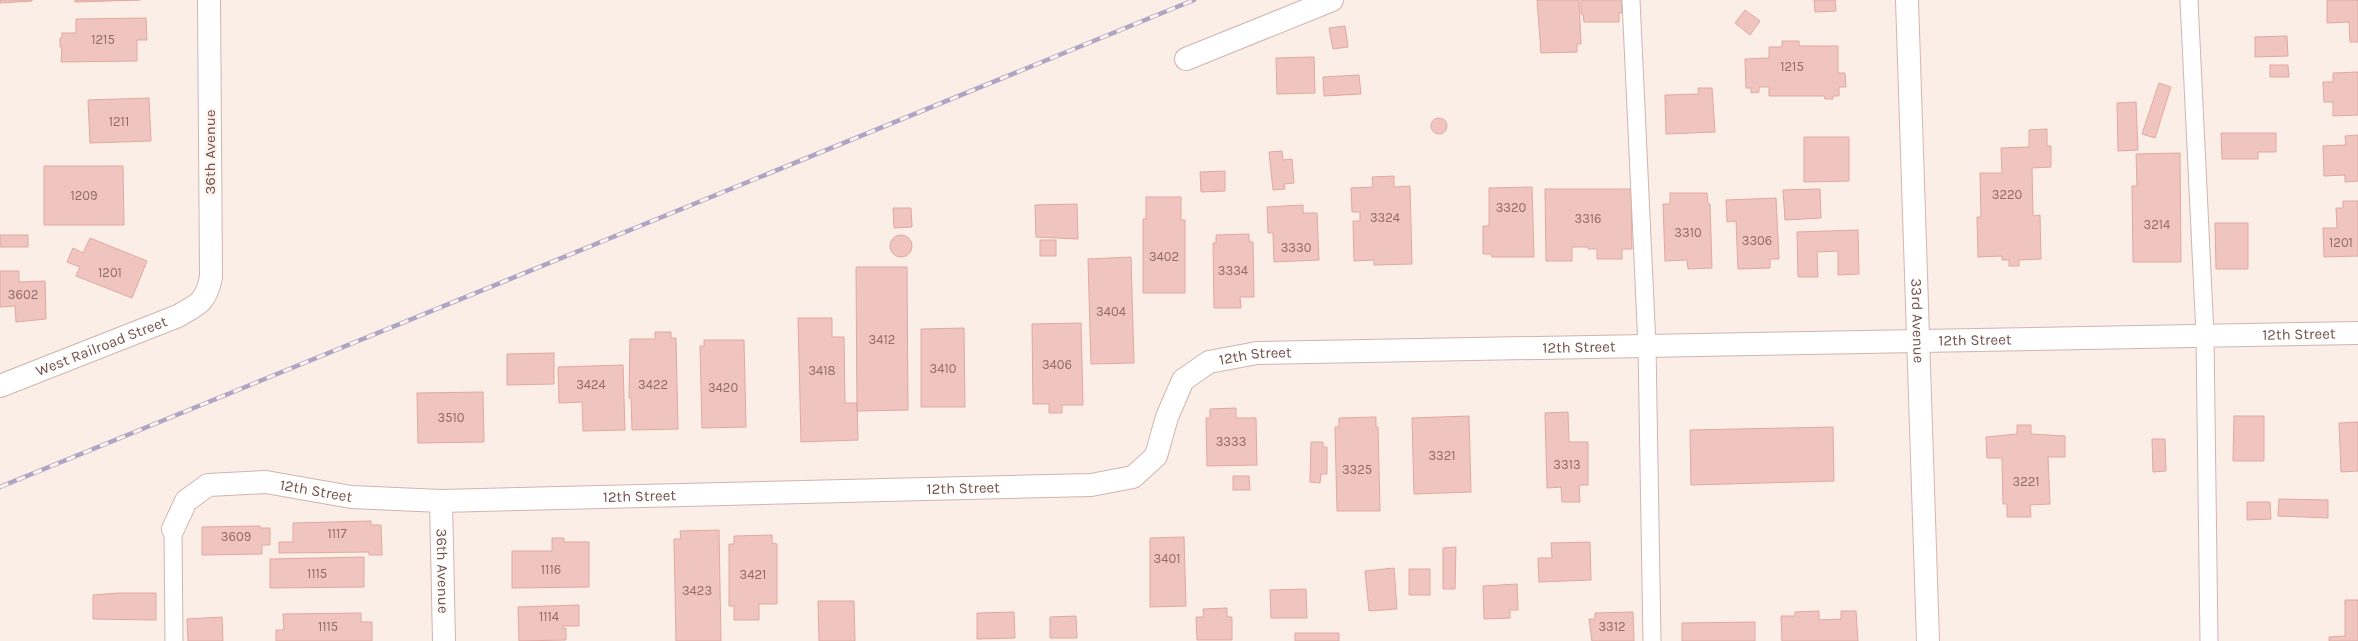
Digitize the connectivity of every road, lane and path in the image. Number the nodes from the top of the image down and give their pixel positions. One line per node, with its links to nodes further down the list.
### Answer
1 (209, 0): 7 (street, 36th Avenue)
2 (1332, 0): 6 (street)
3 (1631, 0): 11 (lane)
4 (1907, 0): 10 (street, 33rd Avenue)
5 (2189, 0): 9 (lane)
6 (1186, 59)
7 (202, 302): 12 (street, West Railroad Street)
8 (2358, 333): 9 (street, 12th Street)
9 (2206, 336): 10 (street, 12th Street); 19 (lane)
10 (1918, 340): 11 (street, 12th Street); 18 (street, 33rd Avenue)
11 (1646, 346): 13 (street, 12th Street); 17 (lane)
12 (0, 386)
13 (441, 501): 14 (street, 12th Street); 16 (street, 36th Avenue)
14 (173, 529): 15 (lane)
15 (174, 641)
16 (444, 641)
17 (1652, 641)
18 (1928, 641)
19 (2210, 641)

